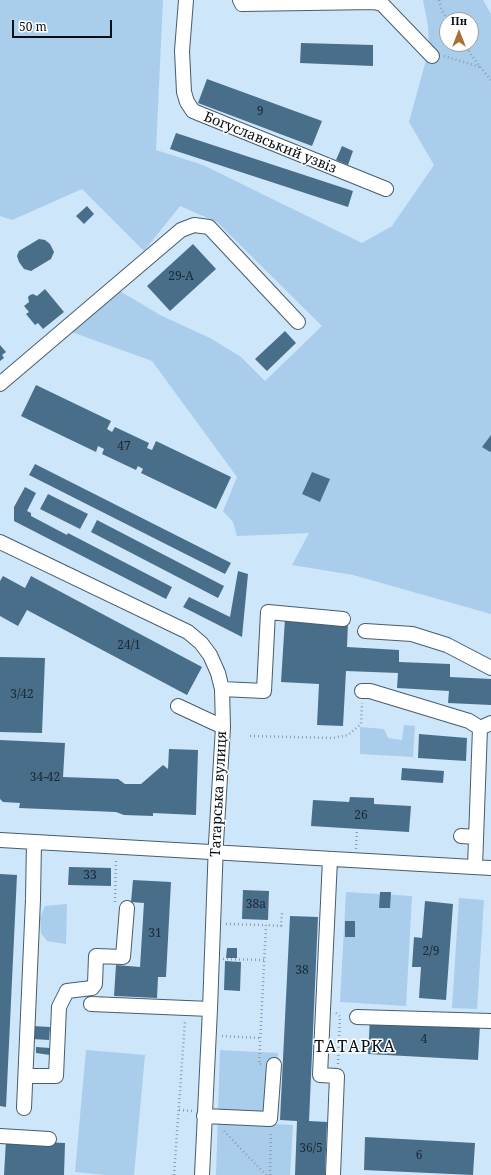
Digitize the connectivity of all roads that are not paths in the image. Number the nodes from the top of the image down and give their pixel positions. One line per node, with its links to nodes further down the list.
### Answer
1 (186, 0): 4 (street, Богуславський узвіз)
2 (240, 0): 3 (street)
3 (432, 56)
4 (386, 190)
5 (298, 322): 6 (street)
6 (0, 384)
7 (0, 542): 11 (street, Татарська вулиця)
8 (343, 619): 11 (street)
9 (365, 631): 10 (street)
10 (491, 668)
11 (222, 689): 15 (street, Татарська вулиця)
12 (362, 691): 14 (street)
13 (178, 706): 15 (street)
14 (485, 726): 17 (street)
15 (223, 727): 20 (street, Татарська вулиця)
16 (461, 836): 17 (street)
17 (476, 837): 22 (street)
18 (0, 840): 19 (street)
19 (34, 842): 20 (street); 30 (street)
20 (216, 853): 21 (street); 26 (street, Татарська вулиця)
21 (330, 859): 22 (street); 36 (street)
22 (475, 867): 23 (street)
23 (491, 868)
24 (127, 908): 30 (street)
25 (91, 1004): 26 (street)
26 (210, 1009): 32 (street, Татарська вулиця)
27 (357, 1017): 28 (street)
28 (491, 1021)
29 (274, 1065): 32 (street)
30 (26, 1076): 31 (street)
31 (24, 1108)
32 (199, 1113): 35 (street, Татарська вулиця)
33 (0, 1136): 34 (street)
34 (49, 1139)
35 (202, 1175)
36 (333, 1175)

